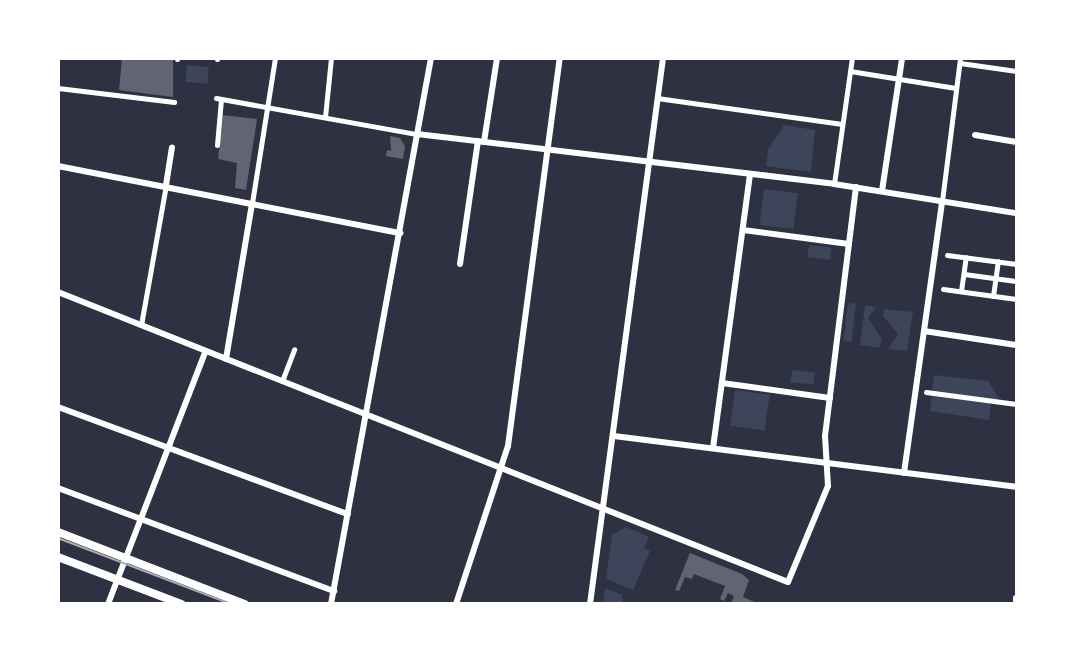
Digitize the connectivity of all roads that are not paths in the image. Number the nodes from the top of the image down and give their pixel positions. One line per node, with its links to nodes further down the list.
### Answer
1 (275, 58): 17 (street)
2 (331, 58): 18 (street)
3 (431, 58): 20 (street)
4 (497, 58): 23 (street)
5 (560, 58): 26 (street)
6 (663, 58): 15 (street)
7 (852, 58): 10 (street)
8 (902, 58): 12 (street)
9 (960, 61): 11 (street); 14 (street)
10 (850, 71): 12 (street); 19 (street)
11 (1017, 71)
12 (899, 79): 14 (street); 33 (street)
13 (58, 88): 16 (street)
14 (956, 88): 34 (street)
15 (657, 98): 19 (street); 27 (street)
16 (174, 102)
17 (267, 107): 18 (street); 24 (street); 35 (street)
18 (325, 117): 20 (street)
19 (842, 124): 30 (street)
20 (417, 134): 23 (street); 38 (street)
21 (975, 135): 22 (street)
22 (1017, 141)
23 (481, 142): 26 (street); 43 (street)
24 (217, 145)
25 (172, 147): 31 (street)
26 (549, 150): 27 (street); 70 (street)
27 (650, 162): 29 (street); 66 (street)
28 (58, 166): 31 (street)
29 (750, 174): 30 (street); 37 (street)
30 (834, 184): 32 (street)
31 (166, 185): 35 (street); 53 (street)
32 (856, 187): 33 (street); 39 (street)
33 (882, 191): 34 (street)
34 (942, 201): 36 (street); 54 (street)
35 (252, 203): 38 (street); 58 (street)
36 (1017, 213)
37 (742, 230): 39 (street); 60 (street)
38 (400, 233): 65 (street)
39 (849, 244): 62 (street)
40 (947, 255): 41 (street)
41 (966, 257): 42 (street); 45 (street)
42 (998, 261): 44 (street); 46 (street)
43 (460, 264)
44 (1017, 264)
45 (964, 273): 46 (street); 49 (street)
46 (996, 278): 47 (street); 51 (street)
47 (1017, 281)
48 (943, 289): 49 (street)
49 (962, 291): 51 (street)
50 (58, 292): 53 (street)
51 (993, 296): 52 (street)
52 (1017, 299)
53 (141, 325): 57 (street)
54 (924, 331): 55 (street); 71 (street)
55 (1017, 345)
56 (294, 348): 59 (street)
57 (206, 352): 58 (street); 67 (street)
58 (226, 359): 59 (street)
59 (282, 381): 65 (street)
60 (722, 383): 62 (street); 68 (street)
61 (926, 392): 63 (street)
62 (830, 398): 69 (street)
63 (1017, 404)
64 (58, 407): 67 (street)
65 (366, 414): 70 (street); 75 (street)
66 (614, 436): 68 (street); 74 (street)
67 (169, 448): 75 (street); 76 (street)
68 (713, 448): 69 (street)
69 (826, 461): 71 (street); 74 (street)
70 (502, 469): 74 (street); 87 (street)
71 (904, 473): 72 (street)
72 (1017, 487)
73 (58, 488): 76 (street)
74 (603, 508): 88 (street)
75 (348, 514): 81 (street)
76 (142, 519): 79 (street); 81 (street)
77 (58, 532): 79 (street)
78 (58, 557): 80 (street)
79 (126, 558): 80 (street); 85 (street)
80 (118, 579): 83 (street); 84 (street)
81 (334, 591): 86 (street)
82 (1017, 598): 89 (street)
83 (108, 603)
84 (181, 603)
85 (245, 603)
86 (331, 603)
87 (456, 603)
88 (590, 603)
89 (1016, 603)

